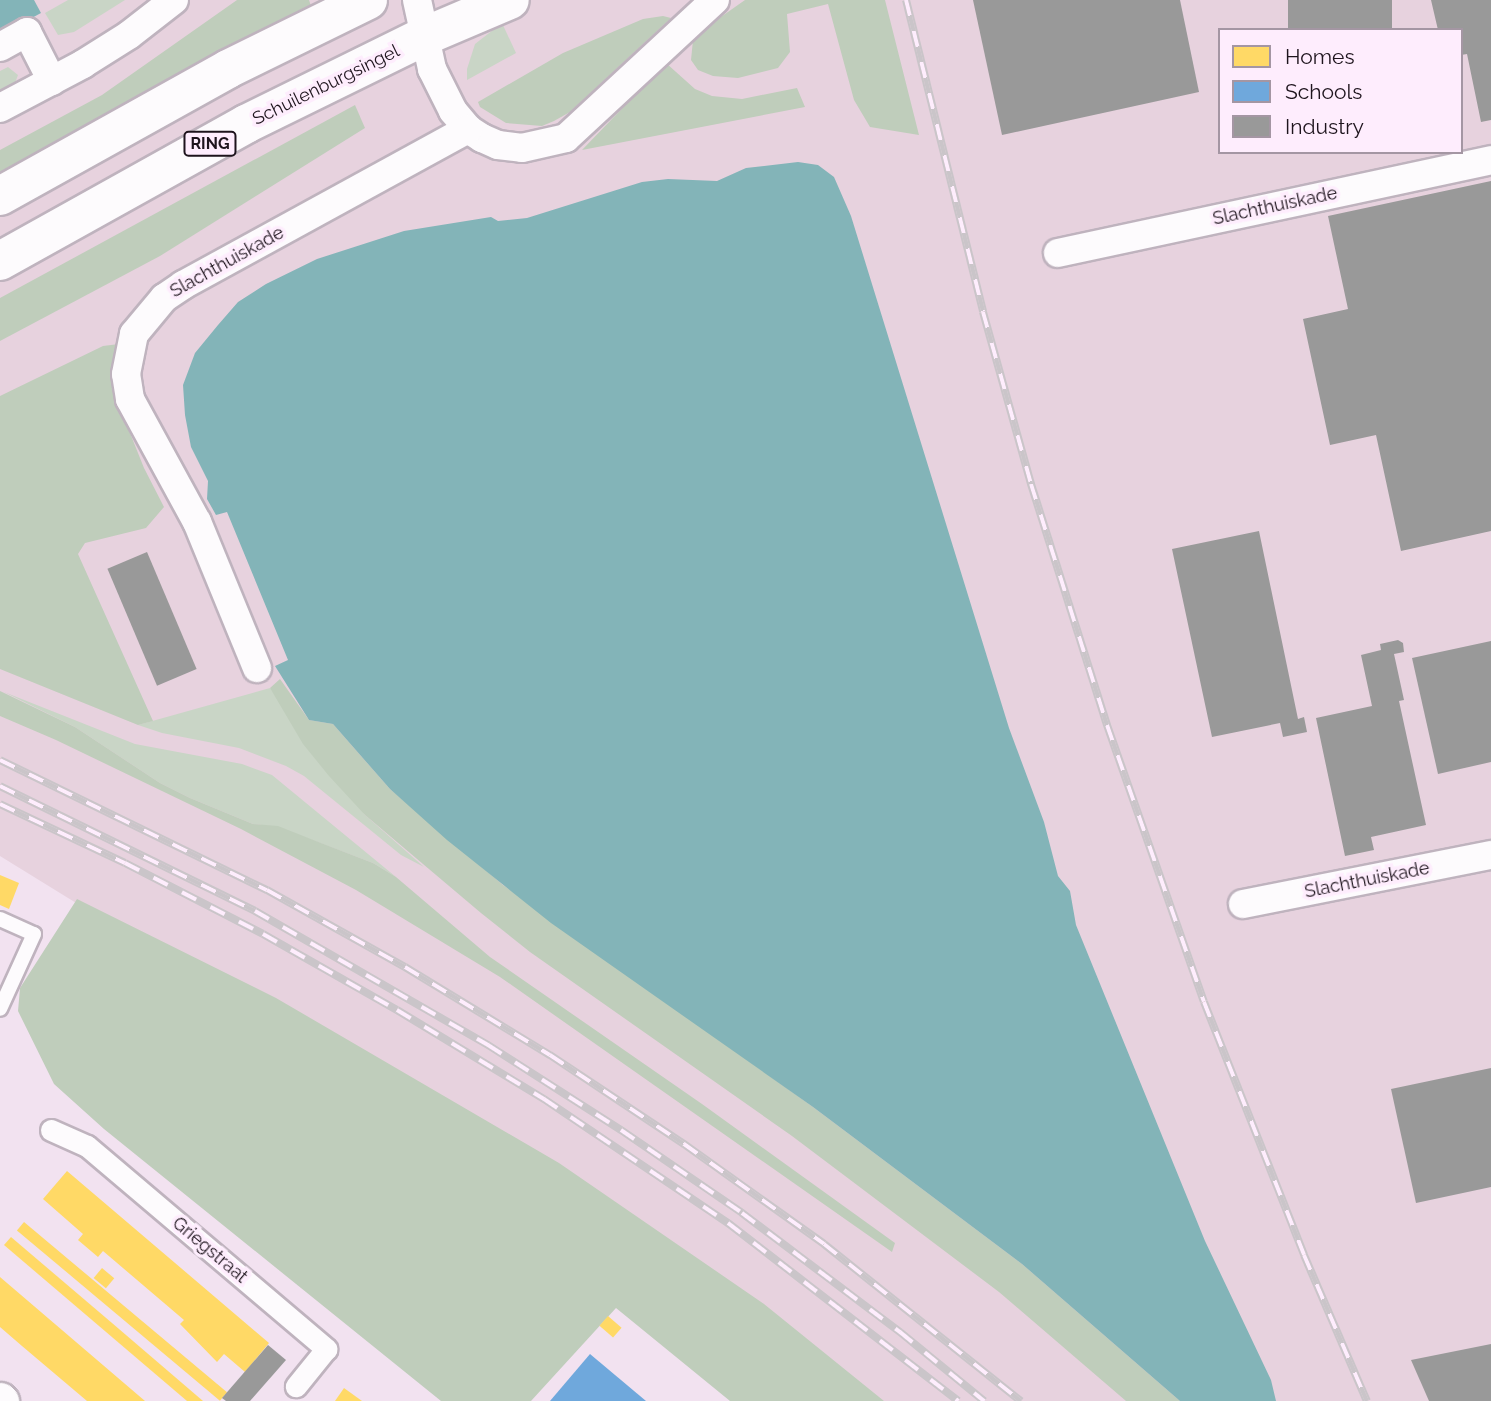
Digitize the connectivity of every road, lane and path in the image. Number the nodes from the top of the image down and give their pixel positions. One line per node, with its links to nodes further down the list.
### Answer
1 (174, 0): 7 (street)
2 (368, 0): 11 (main road)
3 (510, 0): 5 (main road, Schuilenburgsingel / RING)
4 (715, 0): 9 (street)
5 (421, 18): 9 (street); 13 (main road, Schuilenburgsingel / RING)
6 (0, 47): 7 (street)
7 (52, 81): 8 (street)
8 (0, 108)
9 (468, 129): 14 (street, Slachthuiskade)
10 (1491, 160): 12 (street, Slachthuiskade)
11 (0, 196)
12 (1058, 253)
13 (0, 261)
14 (257, 668)
15 (1491, 855): 16 (street, Slachthuiskade)
16 (1243, 904)
17 (0, 919): 18 (lane)
18 (0, 1009)
19 (51, 1130): 20 (street, Griegstraat)
20 (296, 1386)

